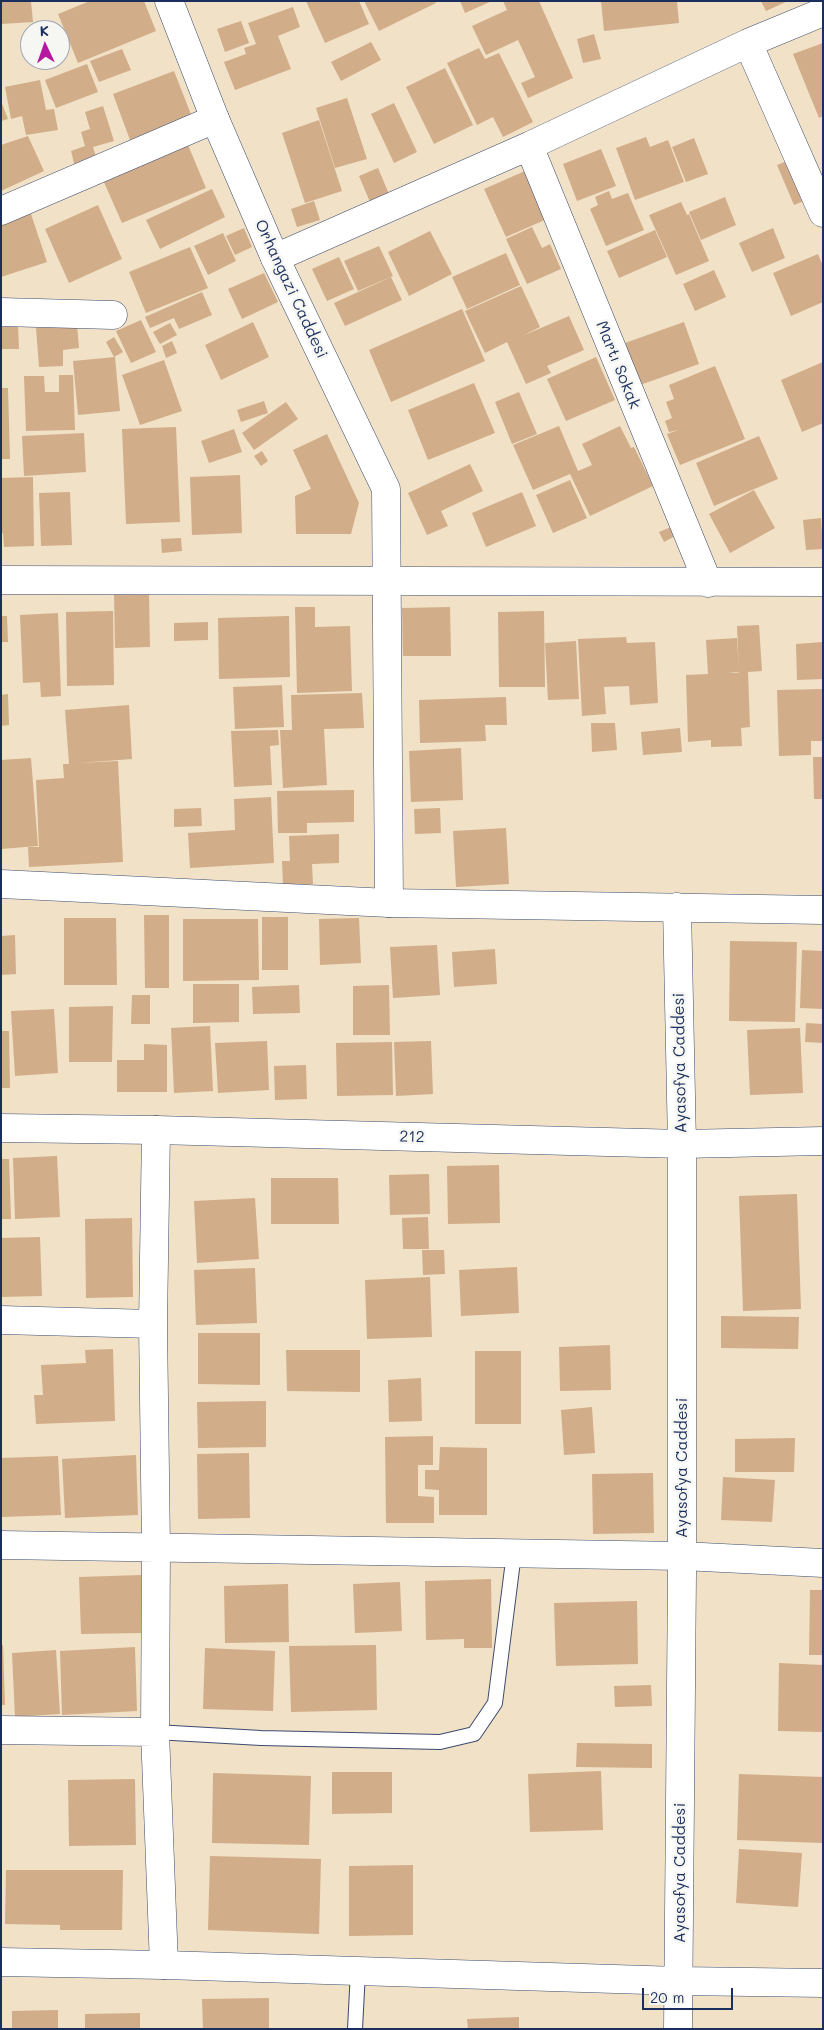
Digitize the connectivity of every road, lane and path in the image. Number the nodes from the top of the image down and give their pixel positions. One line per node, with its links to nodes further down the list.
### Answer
1 (170, 2): 4 (street, Orhangazi Caddesi)
2 (823, 12): 3 (street)
3 (748, 42): 5 (street); 7 (street)
4 (215, 119): 6 (street); 8 (street, Orhangazi Caddesi)
5 (529, 146): 8 (street); 14 (street, Martı Sokak)
6 (1, 211)
7 (823, 212)
8 (275, 258): 12 (street, Orhangazi Caddesi)
9 (1, 312): 10 (street)
10 (113, 315)
11 (1, 580): 12 (street)
12 (388, 581): 14 (street); 16 (street, Orhangazi Caddesi)
13 (823, 582): 14 (street)
14 (708, 583)
15 (1, 884): 16 (street)
16 (389, 903): 17 (street)
17 (677, 907): 18 (street); 22 (street, Ayasofya Caddesi)
18 (823, 910)
19 (1, 1128): 20 (street, 212)
20 (156, 1130): 22 (street, 212); 24 (street)
21 (823, 1141): 22 (street, 212)
22 (682, 1144): 28 (street, Ayasofya Caddesi)
23 (1, 1320): 24 (street)
24 (153, 1324): 26 (street)
25 (1, 1545): 26 (street)
26 (156, 1548): 27 (street); 31 (street)
27 (514, 1553): 28 (street); 31 (lane)
28 (682, 1556): 29 (street); 35 (street, Ayasofya Caddesi)
29 (823, 1563)
30 (1, 1730): 31 (street)
31 (155, 1732): 33 (street)
32 (1, 1962): 33 (street)
33 (164, 1965): 34 (street)
34 (358, 1971): 35 (street); 37 (lane)
35 (679, 1981): 36 (street); 38 (street, Ayasofya Caddesi)
36 (823, 1983)
37 (355, 2029)
38 (678, 2029)

